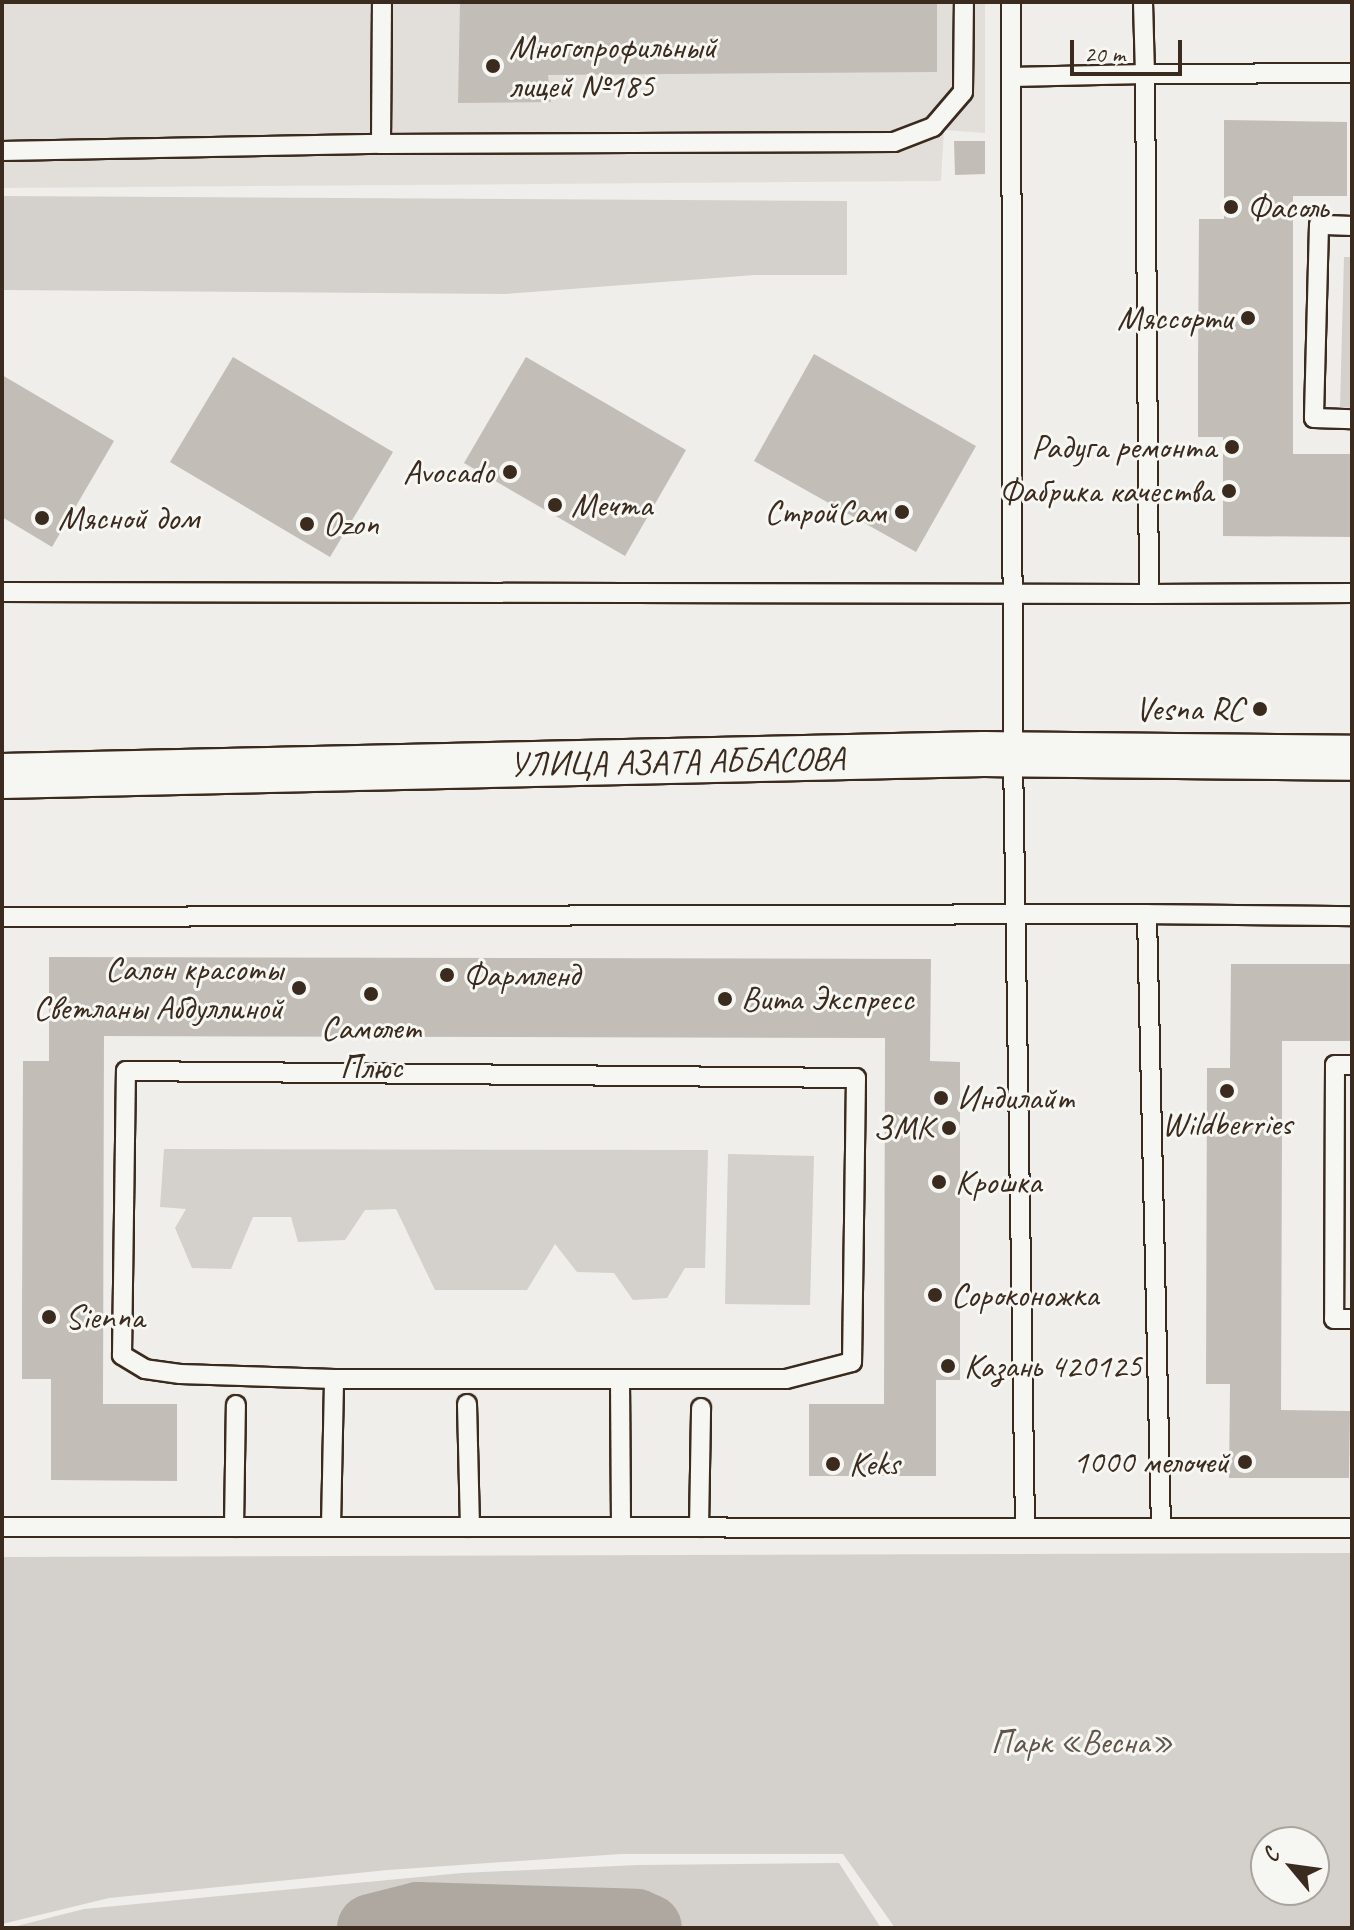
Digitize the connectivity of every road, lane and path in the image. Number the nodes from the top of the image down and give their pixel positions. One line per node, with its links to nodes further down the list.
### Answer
1 (382, 2): 8 (lane)
2 (964, 2): 8 (lane)
3 (1011, 2): 7 (lane)
4 (1143, 2): 6 (lane)
5 (1352, 73): 6 (lane)
6 (1145, 74): 7 (lane); 15 (lane)
7 (1011, 77): 14 (lane)
8 (381, 144): 9 (lane)
9 (2, 151)
10 (1352, 226): 11 (lane)
11 (1352, 419)
12 (2, 592): 14 (lane)
13 (1352, 593): 15 (lane)
14 (1013, 594): 15 (lane); 16 (lane)
15 (1149, 594)
16 (1013, 755): 17 (street, УЛИЦА АЗАТА АББАСОВА); 18 (street, УЛИЦА АЗАТА АББАСОВА); 20 (lane)
17 (1352, 758)
18 (2, 776)
19 (1147, 914): 20 (lane); 21 (lane); 37 (lane)
20 (1017, 916): 22 (lane); 31 (lane)
21 (1352, 916)
22 (2, 917)
23 (1352, 1065): 24 (lane)
24 (1352, 1319)
25 (334, 1379): 26 (lane); 26 (lane); 30 (lane)
26 (620, 1380): 35 (lane)
27 (467, 1404): 34 (lane)
28 (236, 1405): 33 (lane)
29 (701, 1408): 36 (lane)
30 (331, 1526): 33 (lane); 34 (lane)
31 (1025, 1526): 36 (lane); 37 (lane)
32 (2, 1527): 33 (lane)
33 (234, 1527)
34 (470, 1527): 35 (lane)
35 (621, 1527): 36 (lane)
36 (699, 1527)
37 (1161, 1528): 38 (lane)
38 (1352, 1528)

